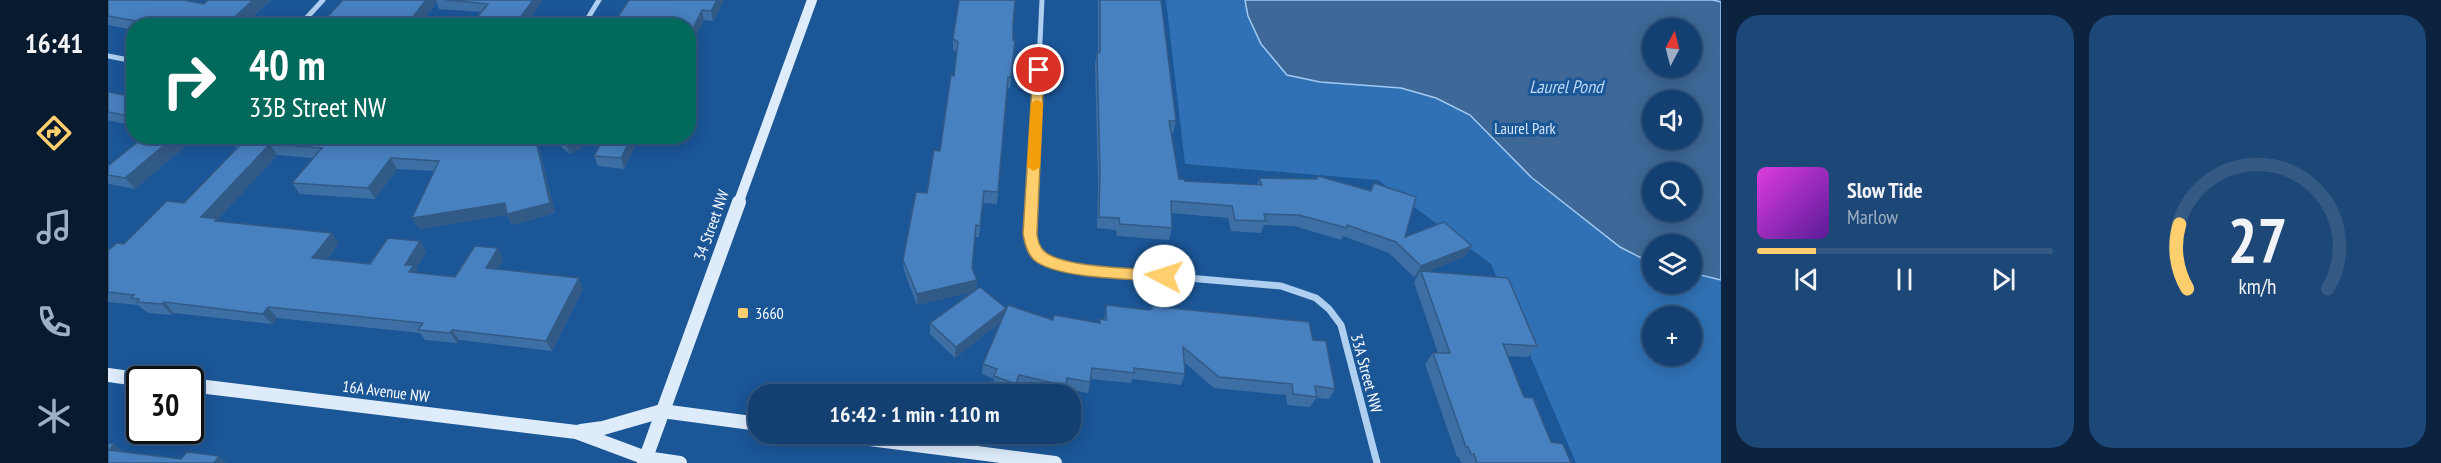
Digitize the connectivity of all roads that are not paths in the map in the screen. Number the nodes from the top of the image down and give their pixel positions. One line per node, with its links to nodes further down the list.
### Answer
1 (323, 0): 5 (street)
2 (599, 0): 6 (street)
3 (812, 0): 12 (street, 34 Street NW)
4 (1042, 0): 19 (street, 33A Street NW)
5 (306, 18)
6 (588, 18)
7 (108, 56): 8 (street)
8 (126, 59)
9 (108, 375): 10 (street)
10 (126, 378)
11 (204, 387): 14 (street, 16A Avenue NW)
12 (662, 411): 13 (street, 16A Avenue NW); 14 (street, 16A Avenue NW); 16 (street, 34 Street NW)
13 (748, 423)
14 (576, 432): 16 (street, 16A Avenue NW)
15 (908, 444): 18 (street)
16 (645, 461): 17 (street, 16A Avenue NW)
17 (680, 463)
18 (1055, 463)
19 (1377, 463)

